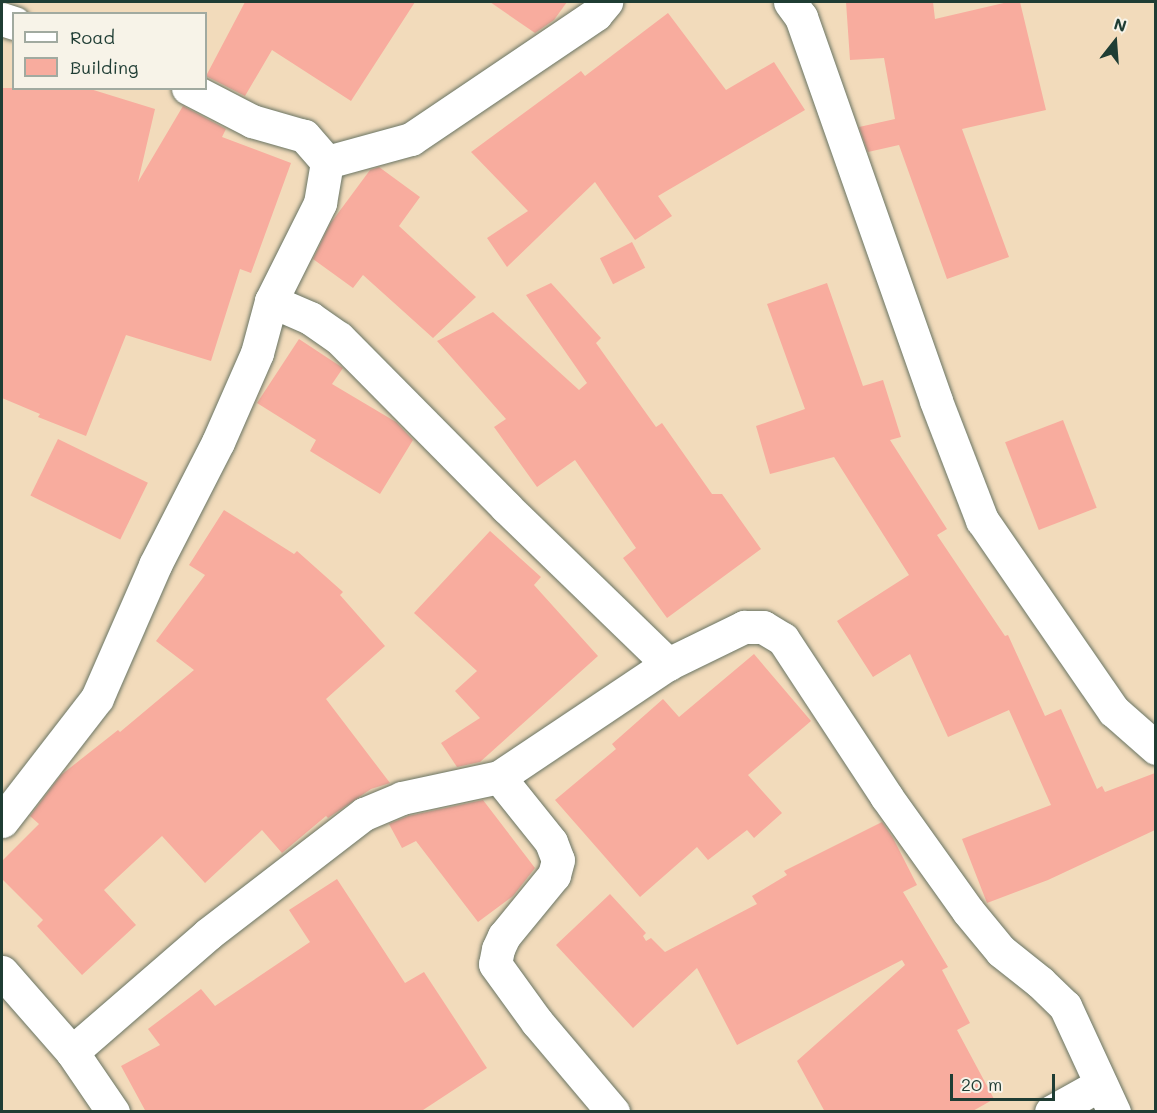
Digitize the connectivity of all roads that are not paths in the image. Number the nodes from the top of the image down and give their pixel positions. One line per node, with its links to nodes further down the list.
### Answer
1 (606, 2): 4 (street)
2 (790, 2): 7 (street)
3 (192, 90): 4 (street)
4 (327, 162): 5 (street)
5 (271, 301): 6 (street); 9 (street)
6 (668, 664): 8 (street); 12 (street)
7 (1155, 748)
8 (499, 777): 11 (street); 14 (street)
9 (2, 821)
10 (2, 972): 11 (street)
11 (72, 1052): 13 (street)
12 (1107, 1098): 15 (street)
13 (113, 1112)
14 (613, 1112)
15 (1051, 1112)

